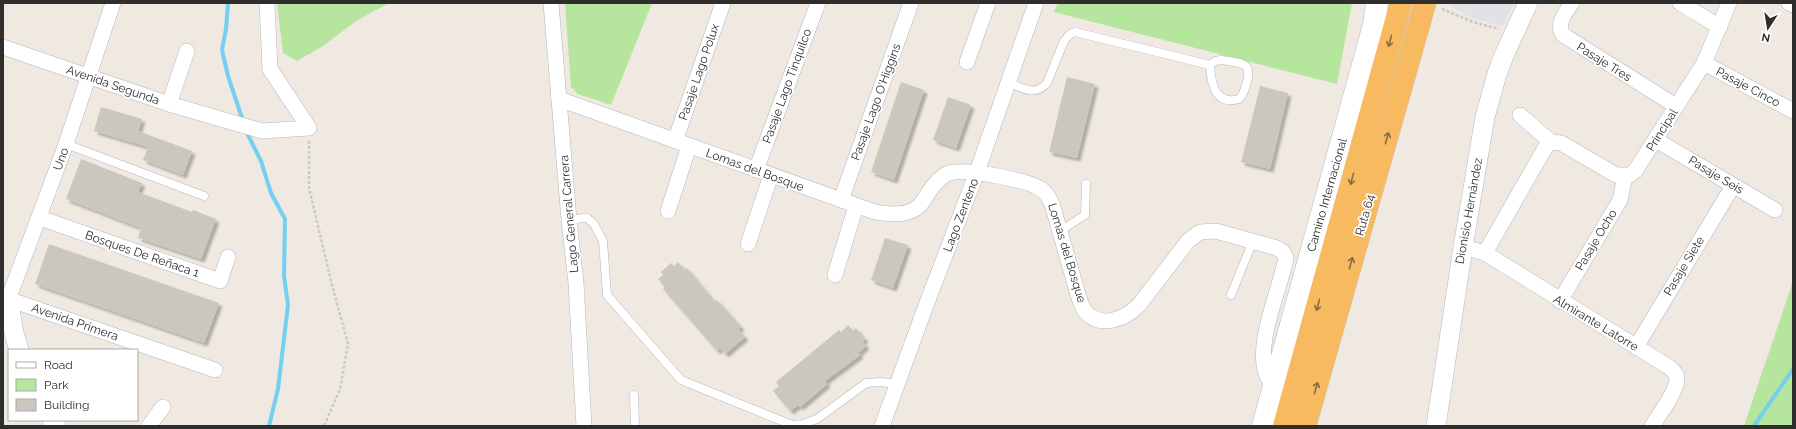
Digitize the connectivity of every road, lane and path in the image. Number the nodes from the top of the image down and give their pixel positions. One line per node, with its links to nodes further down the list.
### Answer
1 (113, 3): 25 (street, Uno)
2 (267, 3): 32 (street)
3 (551, 3): 27 (street, Lago General Carrera)
4 (723, 3): 35 (street, Pasaje Lago Polux)
5 (818, 3): 37 (street, Pasaje Lago Tinquilco)
6 (911, 3): 44 (street, Pasaje Lago O'Higgins)
7 (988, 3): 22 (street)
8 (1036, 3): 26 (street, Lago Zenteno)
9 (1377, 3): 64 (main road, Camino Internacional)
10 (1401, 3): 73 (highway, Ruta 64, one-way to 73)
11 (1528, 3): 19 (street, Dionisio Hernández)
12 (1572, 3): 29 (street, Pasaje Tres)
13 (1680, 3): 18 (street)
14 (1729, 3): 18 (street, Principal)
15 (1789, 3): 16 (street)
16 (1793, 5)
17 (1433, 6): 19 (path); 74 (highway, Ruta 64, one-way to 17)
18 (1720, 27): 23 (street, Principal)
19 (1513, 32): 53 (street, Dionisio Hernández)
20 (3, 47): 25 (street, Avenida Segunda)
21 (187, 51): 28 (street, Avenida Segunda)
22 (967, 62)
23 (1704, 63): 29 (street, Principal); 30 (street, Pasaje Cinco)
24 (1210, 65): 24 (lane); 26 (lane)
25 (88, 77): 28 (street, Avenida Segunda); 36 (street, Uno)
26 (1008, 82): 38 (street, Lago Zenteno)
27 (559, 99): 35 (street, Lomas del Bosque); 49 (street, Lago General Carrera)
28 (169, 104): 32 (street)
29 (1676, 106): 33 (street, Principal)
30 (1793, 111)
31 (1520, 115): 34 (street)
32 (309, 128): 68 (path)
33 (1656, 140): 40 (street, Principal); 42 (street, Pasaje Seis)
34 (1551, 142): 40 (street); 54 (street)
35 (682, 143): 37 (street, Lomas del Bosque); 47 (street, Pasaje Lago Polux)
36 (66, 144): 43 (lane); 48 (street, Uno)
37 (756, 170): 39 (street, Lomas del Bosque)
38 (977, 172): 45 (street, Lomas del Bosque); 50 (street, Lomas del Bosque); 63 (street, Lago Zenteno)
39 (771, 175): 44 (street, Lomas del Bosque); 52 (street)
40 (1625, 176): 58 (street, Pasaje Ocho)
41 (1086, 184): 50 (lane)
42 (1733, 186): 46 (street, Pasaje Seis); 60 (street, Pasaje Siete)
43 (204, 196)
44 (841, 200): 45 (street, Lomas del Bosque)
45 (856, 206): 56 (street)
46 (1775, 210)
47 (668, 211)
48 (40, 218): 55 (street, Bosques De Reñaca 1); 59 (street, Uno)
49 (579, 219): 63 (lane); 69 (street, Lago General Carrera)
50 (1060, 231): 51 (street, Lomas del Bosque)
51 (1253, 241): 57 (lane); 64 (street, Lomas del Bosque)
52 (748, 244)
53 (1463, 247): 54 (street, Almirante Latorre); 75 (street, Dionisio Hernández)
54 (1485, 253): 58 (street, Almirante Latorre)
55 (228, 257)
56 (835, 275)
57 (1231, 295)
58 (1560, 301): 60 (street, Almirante Latorre)
59 (5, 303): 61 (street); 62 (street, Avenida Primera)
60 (1636, 347): 76 (street, Almirante Latorre)
61 (19, 349)
62 (215, 370)
63 (897, 384): 71 (street, Lago Zenteno)
64 (1274, 386): 72 (main road, Camino Internacional)
65 (634, 395): 70 (lane)
66 (163, 408): 67 (street)
67 (148, 426)
68 (324, 426)
69 (584, 426)
70 (636, 426)
71 (882, 426)
72 (1263, 426)
73 (1284, 426)
74 (1305, 426)
75 (1436, 426)
76 (1652, 426)

